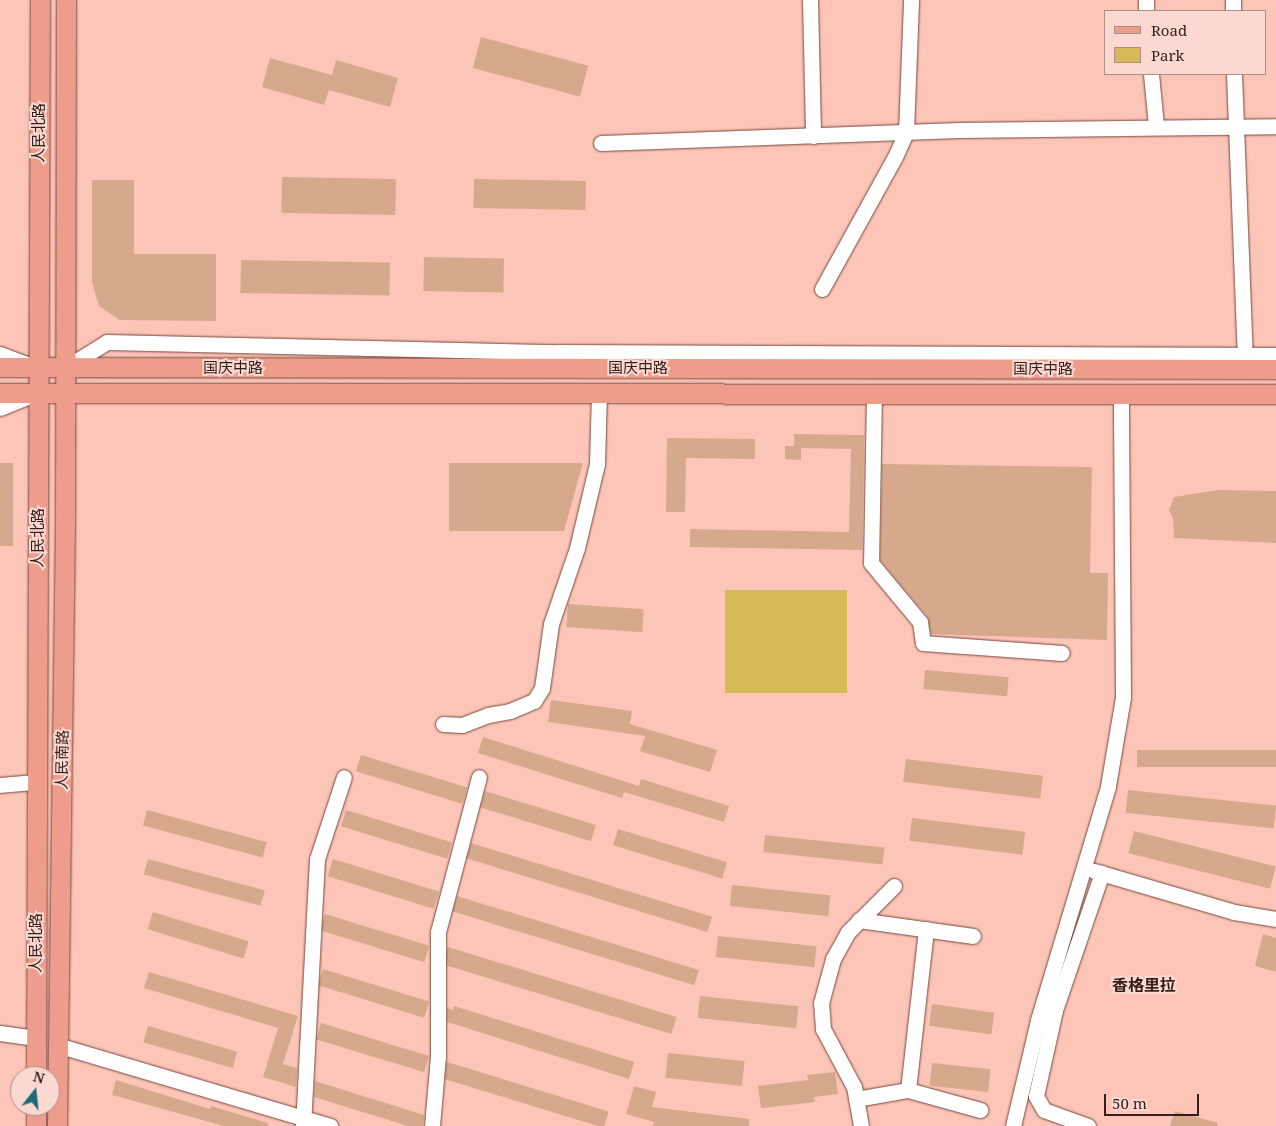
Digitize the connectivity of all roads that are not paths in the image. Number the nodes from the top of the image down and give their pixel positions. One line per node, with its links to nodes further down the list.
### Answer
1 (40, 0): 18 (main road, 人民北路)
2 (66, 0): 19 (main road, 人民北路)
3 (810, 0): 11 (street)
4 (911, 0): 10 (street)
5 (1152, 75): 7 (street)
6 (1234, 75): 8 (street)
7 (1156, 126): 8 (street); 10 (street)
8 (1235, 126): 9 (street); 15 (street)
9 (1276, 126)
10 (906, 132): 11 (street); 13 (street)
11 (813, 136): 12 (street)
12 (600, 143)
13 (822, 289)
14 (0, 354): 18 (street)
15 (1245, 354): 16 (street); 19 (street)
16 (1276, 354)
17 (0, 367): 18 (main road, 国庆中路)
18 (37, 368): 19 (main road, 国庆中路); 22 (main road, 人民北路)
19 (65, 368): 20 (main road, 国庆中路); 23 (main road, 人民北路)
20 (1276, 369)
21 (0, 393): 22 (main road, 国庆中路)
22 (38, 393): 23 (main road, 国庆中路); 28 (street); 33 (main road, 人民北路)
23 (65, 393): 24 (main road, 国庆中路); 44 (main road, 人民南路)
24 (599, 394): 25 (main road, 国庆中路); 30 (street)
25 (874, 394): 26 (main road, 国庆中路); 29 (street)
26 (1121, 394): 27 (main road, 国庆中路); 35 (street)
27 (1276, 394)
28 (0, 408)
29 (1062, 653)
30 (443, 724)
31 (344, 777): 49 (street)
32 (480, 777): 52 (street)
33 (37, 782): 34 (street); 43 (main road, 人民北路)
34 (0, 785)
35 (1085, 868): 36 (street); 54 (street)
36 (1102, 873): 39 (street); 55 (street)
37 (894, 886): 38 (street)
38 (859, 920): 40 (street); 47 (street)
39 (1276, 920)
40 (926, 929): 41 (street); 46 (street)
41 (973, 936)
42 (0, 1033): 43 (street)
43 (36, 1038): 45 (main road, 人民北路)
44 (57, 1045): 49 (street); 50 (main road, 人民南路)
45 (36, 1066)
46 (908, 1090): 47 (street); 48 (street)
47 (856, 1099): 53 (street)
48 (980, 1110)
49 (303, 1122): 51 (street)
50 (58, 1126)
51 (330, 1126)
52 (432, 1126)
53 (861, 1126)
54 (1013, 1126)
55 (1088, 1126)

